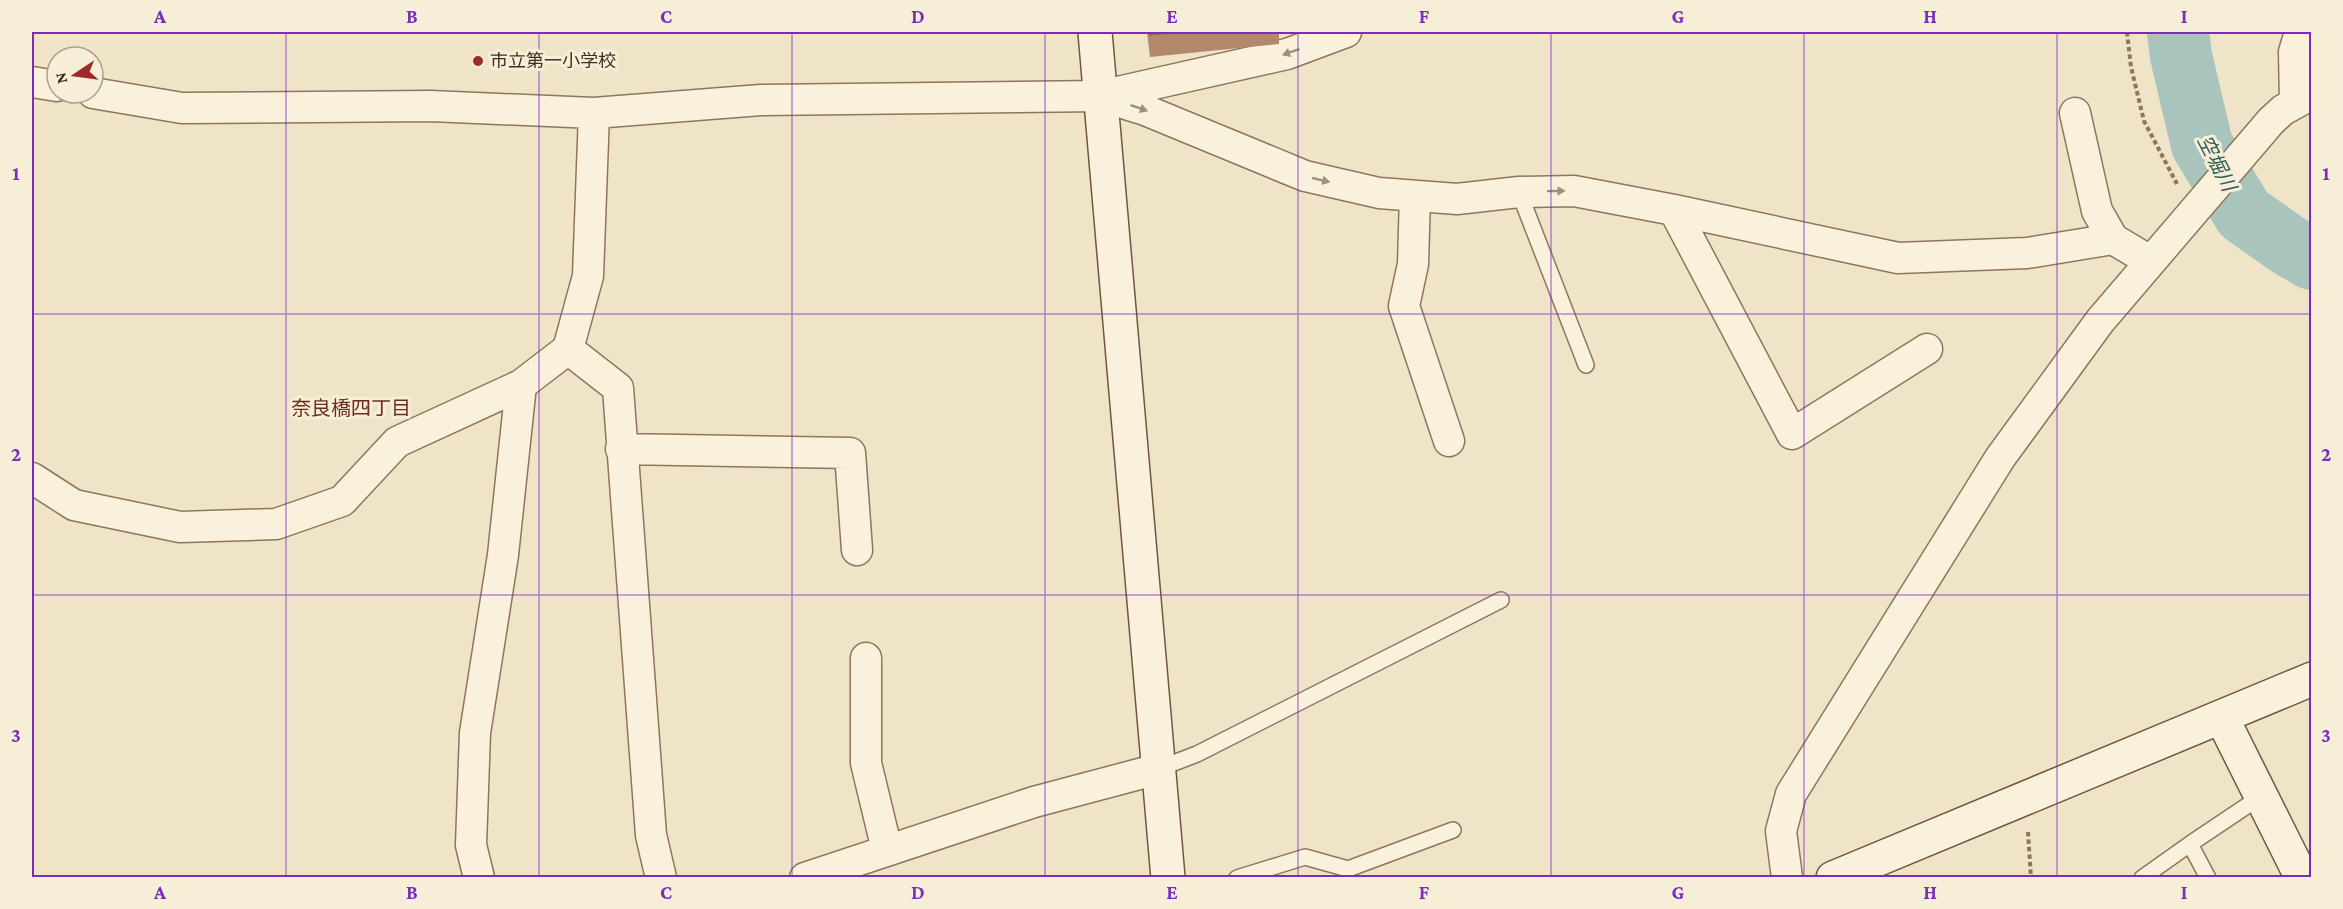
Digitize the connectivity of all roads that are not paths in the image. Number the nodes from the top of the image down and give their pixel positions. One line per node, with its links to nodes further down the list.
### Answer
1 (1095, 32): 5 (street)
2 (1346, 32): 5 (street, one-way to 5)
3 (2300, 32): 6 (street)
4 (105, 95): 7 (street)
5 (1100, 96): 7 (street); 10 (street, one-way to 10); 26 (street)
6 (2303, 98): 13 (street)
7 (594, 113): 14 (street)
8 (2075, 113): 12 (street)
9 (1519, 192): 10 (street); 11 (street, one-way to 11); 16 (lane)
10 (1416, 196): 18 (street)
11 (1674, 210): 12 (street); 15 (street)
12 (2103, 241): 13 (street)
13 (2150, 261): 36 (street)
14 (568, 349): 17 (street); 19 (street)
15 (1927, 349)
16 (1586, 365)
17 (521, 385): 20 (street); 31 (street)
18 (1449, 441)
19 (621, 449): 21 (street); 32 (street)
20 (32, 478)
21 (857, 550)
22 (1501, 600): 26 (lane)
23 (866, 658): 30 (street)
24 (2312, 680): 25 (street)
25 (2222, 718): 27 (street); 37 (street)
26 (1158, 768): 30 (street); 34 (street)
27 (2260, 797): 29 (lane); 40 (street)
28 (1453, 830): 35 (lane)
29 (2190, 844): 38 (lane); 39 (lane)
30 (887, 850): 33 (street)
31 (479, 878)
32 (662, 878)
33 (805, 878)
34 (1168, 878)
35 (1237, 878)
36 (1787, 878)
37 (1833, 878)
38 (2142, 878)
39 (2208, 878)
40 (2302, 878)

